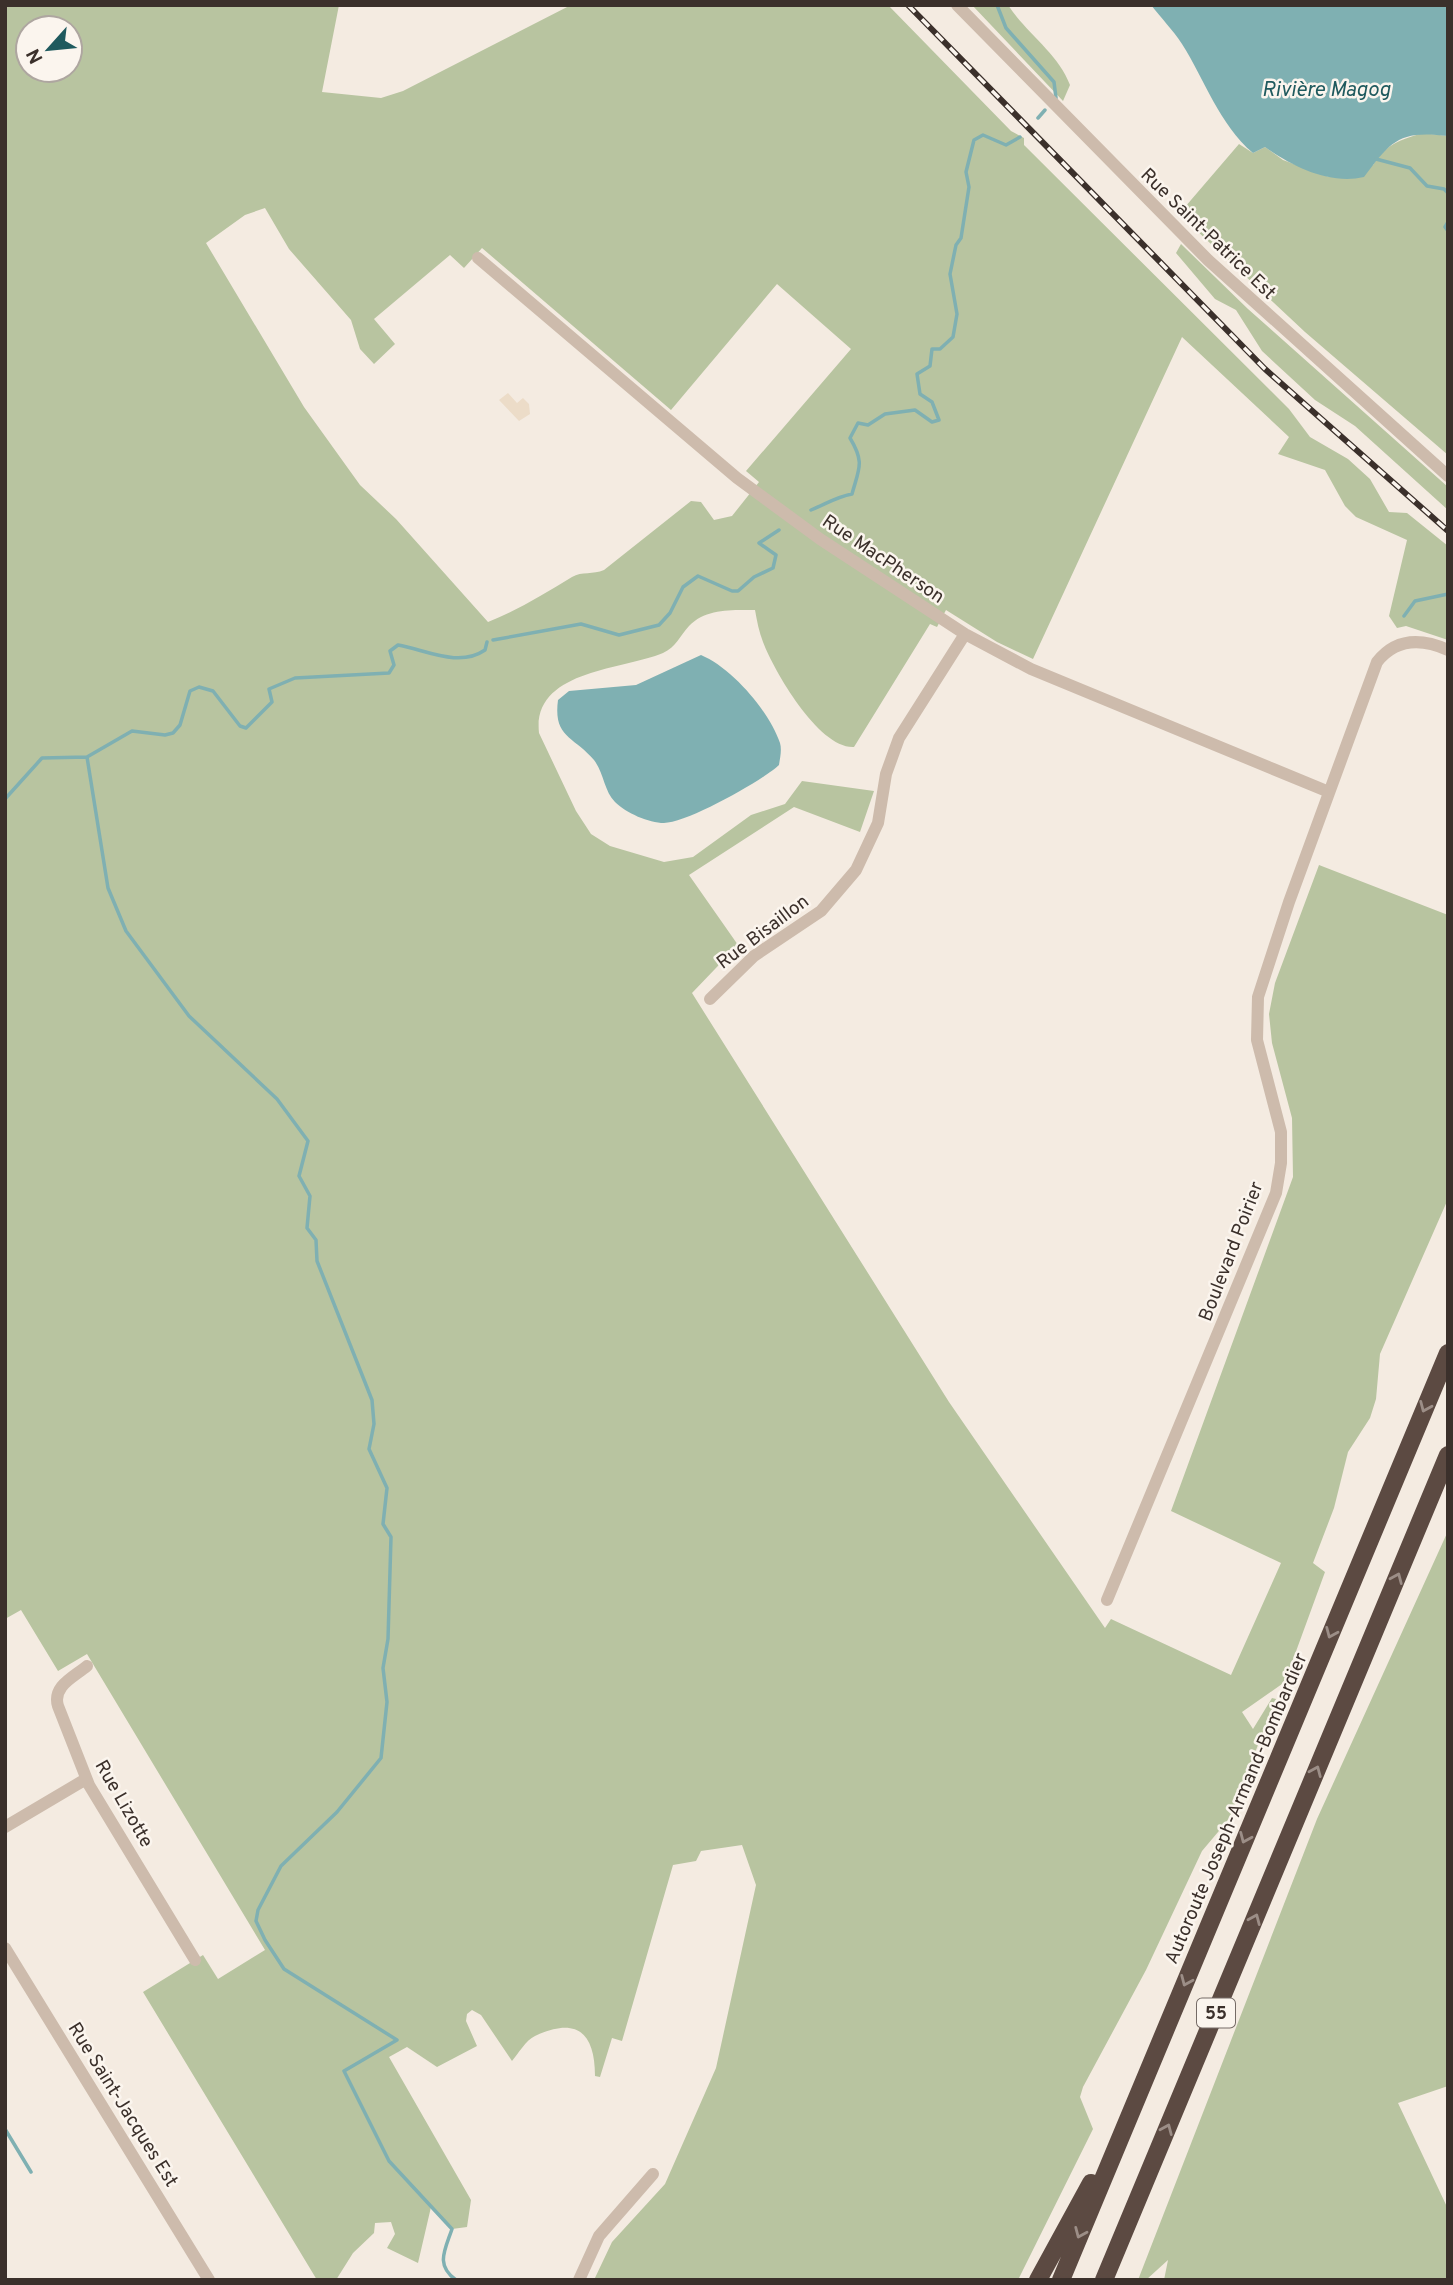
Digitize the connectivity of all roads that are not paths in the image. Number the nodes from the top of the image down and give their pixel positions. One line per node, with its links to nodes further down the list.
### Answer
1 (957, 5): 3 (street, Rue Saint-Patrice Est)
2 (478, 258): 4 (street, Rue MacPherson)
3 (1448, 476)
4 (965, 634): 6 (street, Rue MacPherson); 7 (street, Rue Bisaillon)
5 (1448, 650): 6 (street, Boulevard Poirier)
6 (1329, 792): 10 (street, Boulevard Poirier)
7 (710, 999)
8 (1448, 1353): 16 (highway, Autoroute Joseph-Armand-Bombardier / 55, one-way to 16)
9 (1448, 1455): 18 (highway, 55, one-way to 9)
10 (1107, 1600)
11 (87, 1666): 12 (street, Rue Lizotte)
12 (86, 1779): 13 (street); 15 (street, Rue Lizotte)
13 (5, 1827)
14 (5, 1948): 19 (street, Rue Saint-Jacques Est)
15 (195, 1960)
16 (1125, 2125): 21 (highway); 22 (highway, Autoroute Joseph-Armand-Bombardier / 55, one-way to 22)
17 (653, 2174): 20 (street)
18 (1141, 2192): 23 (highway, 55); 24 (highway)
19 (209, 2280)
20 (579, 2280)
21 (1038, 2280)
22 (1061, 2280)
23 (1104, 2280)
24 (1116, 2280)

